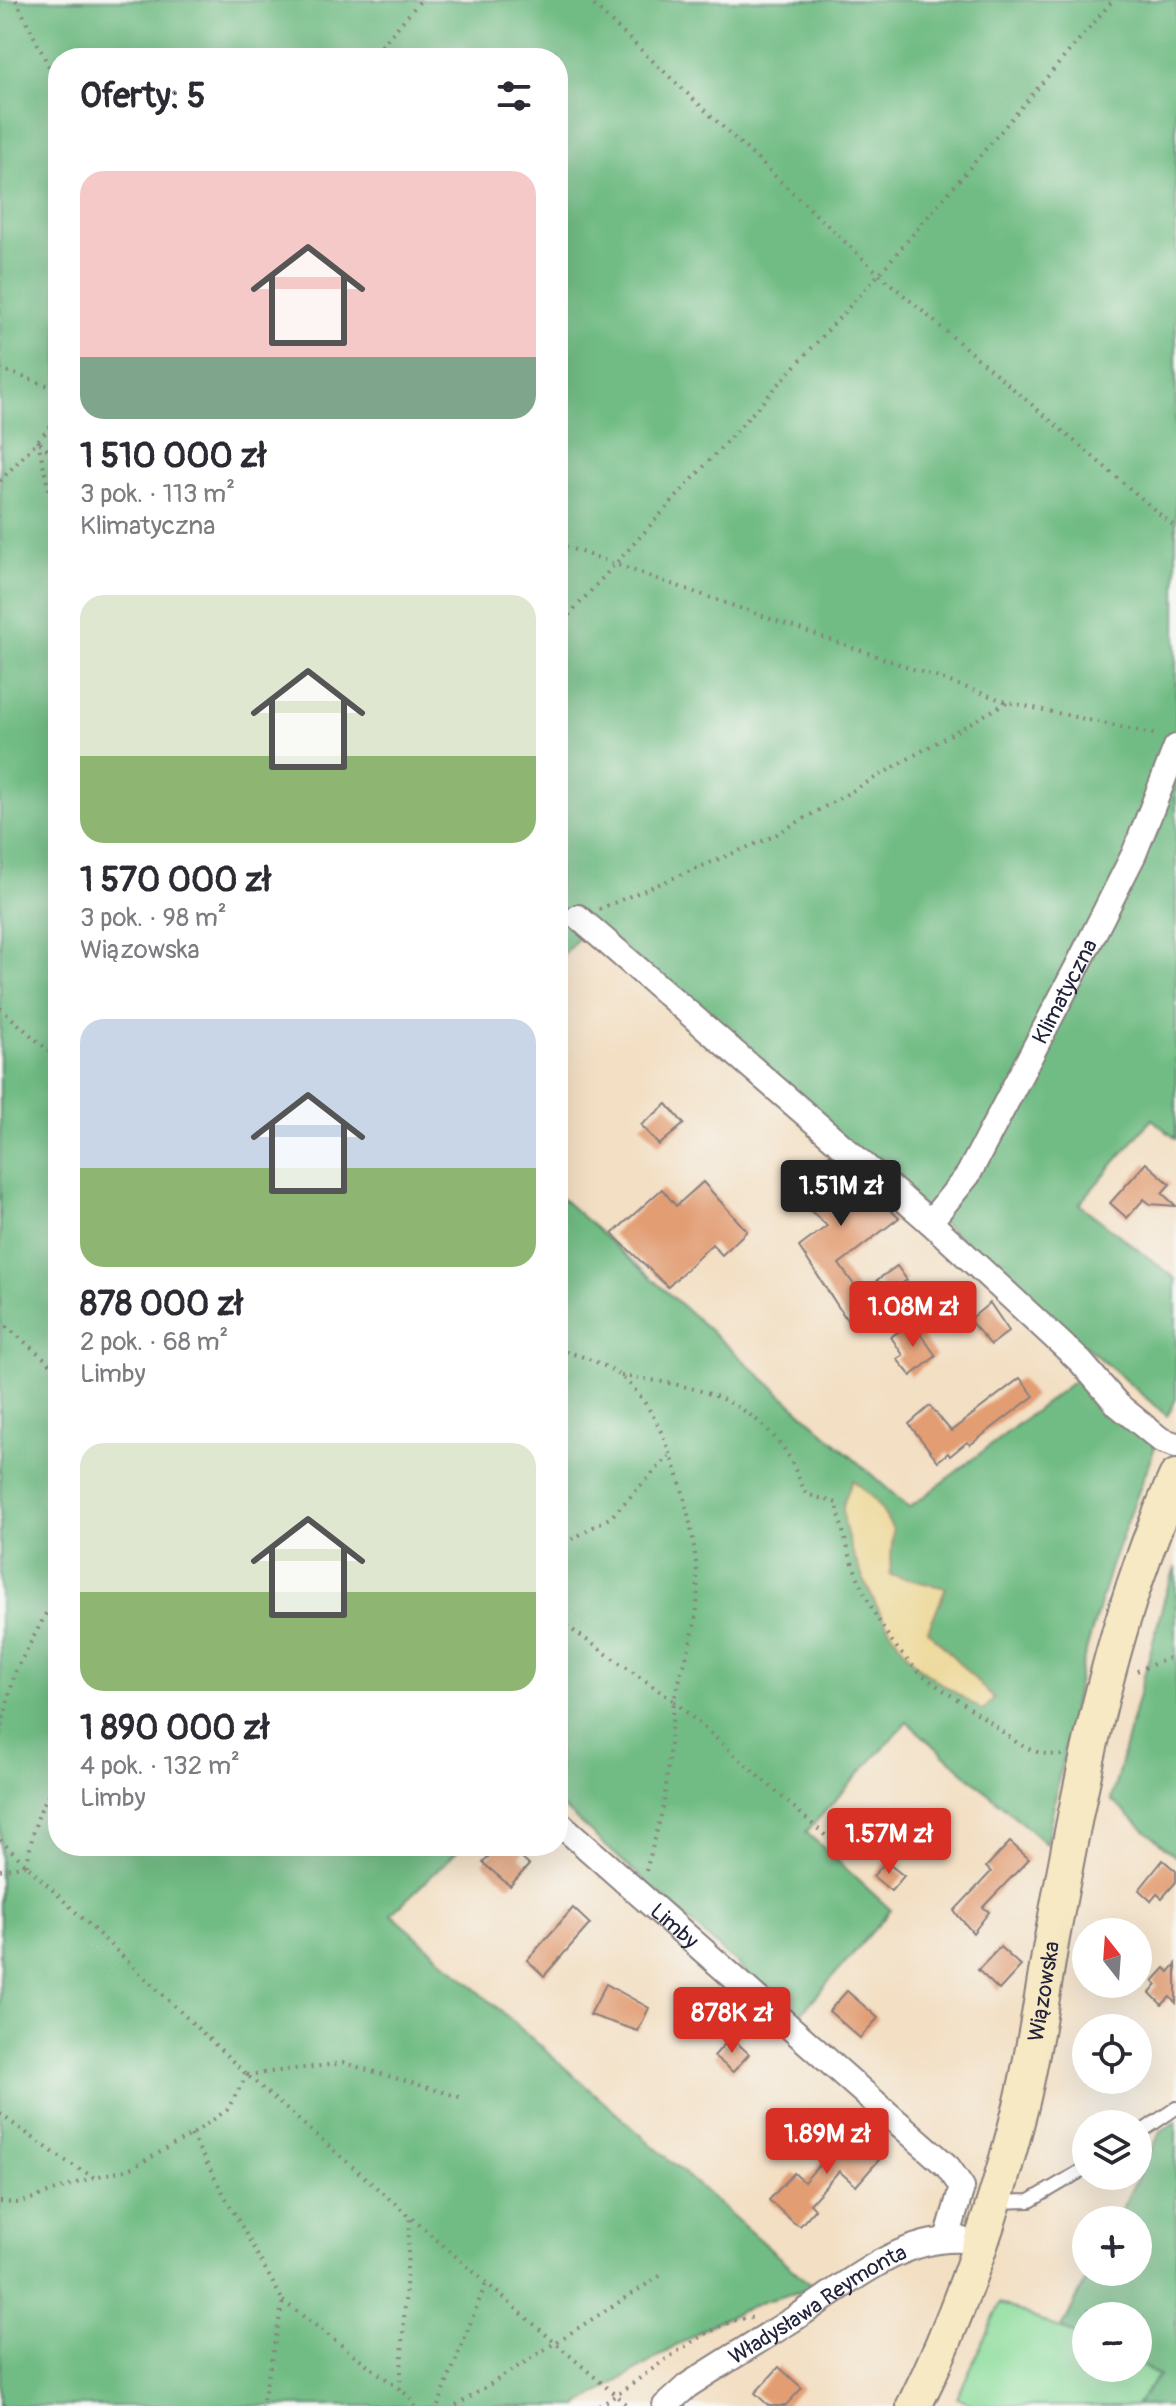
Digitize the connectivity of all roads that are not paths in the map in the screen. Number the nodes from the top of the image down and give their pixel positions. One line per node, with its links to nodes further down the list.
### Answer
1 (1168, 741): 3 (street, Klimatyczna)
2 (578, 917): 3 (street)
3 (930, 1222): 4 (street)
4 (1176, 1445)
5 (1176, 1477): 10 (main road, Wiązowska)
6 (568, 1831): 12 (street, Limby)
7 (1176, 2108): 8 (lane)
8 (1152, 2124)
9 (1072, 2176): 10 (lane)
10 (995, 2201): 11 (main road, Wiązowska)
11 (984, 2238): 12 (street, Władysława Reymonta); 14 (main road, Wiązowska)
12 (947, 2239): 13 (street, Władysława Reymonta)
13 (665, 2406)
14 (914, 2406)

